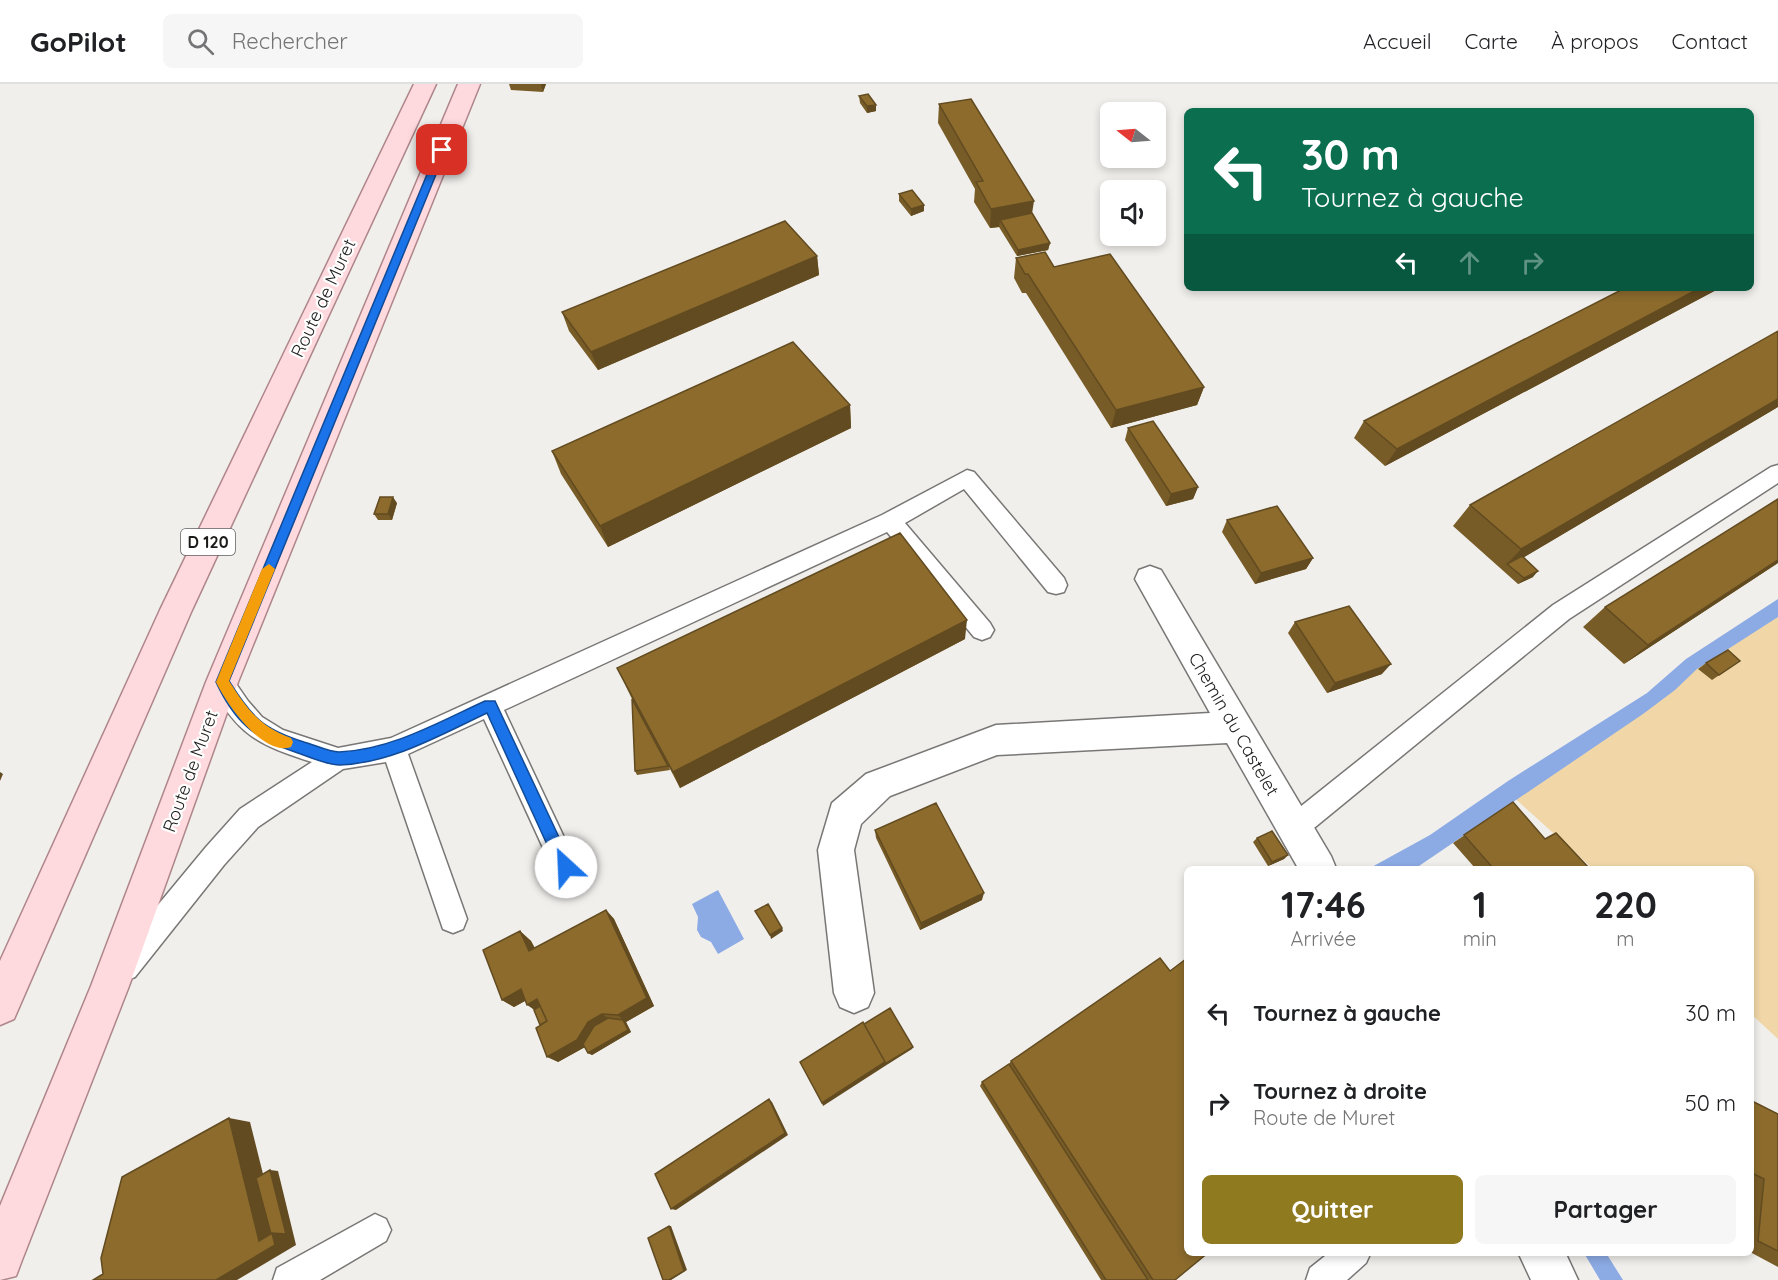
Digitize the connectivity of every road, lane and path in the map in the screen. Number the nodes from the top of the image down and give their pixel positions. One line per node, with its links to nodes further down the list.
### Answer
1 (425, 84): 19 (main road, Route de Muret / D 120)
2 (469, 84): 8 (main road, Route de Muret)
3 (1778, 472): 13 (lane)
4 (890, 520): 6 (lane); 7 (lane); 9 (lane)
5 (1150, 579): 10 (street, Chemin du Castelet)
6 (1056, 585)
7 (982, 630)
8 (222, 682): 12 (lane); 17 (main road, Route de Muret)
9 (490, 705): 11 (lane); 15 (lane)
10 (1236, 727): 13 (street, Chemin du Castelet); 18 (street)
11 (394, 749): 12 (lane); 16 (lane)
12 (338, 759): 17 (lane)
13 (1294, 828): 14 (street, Chemin du Castelet)
14 (1316, 866)
15 (566, 867)
16 (453, 919)
17 (110, 986): 23 (main road, Route de Muret)
18 (854, 993)
19 (0, 1005)
20 (375, 1230): 24 (lane)
21 (1350, 1256): 25 (lane)
22 (1542, 1256): 26 (street)
23 (0, 1260)
24 (289, 1280)
25 (1322, 1280)
26 (1556, 1280)

